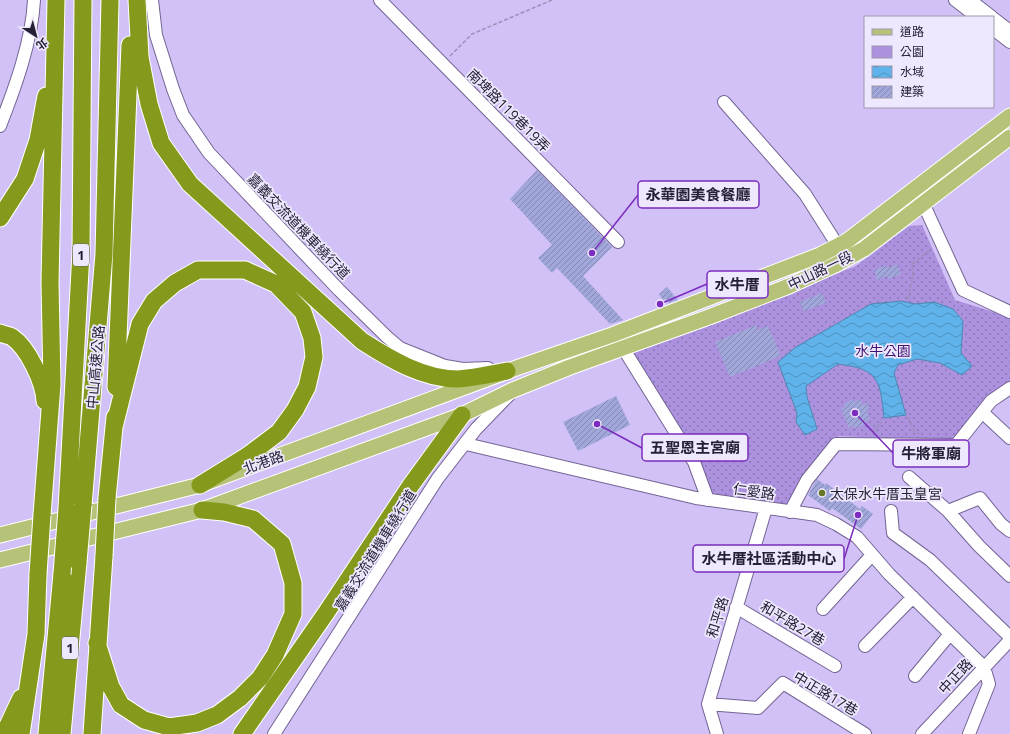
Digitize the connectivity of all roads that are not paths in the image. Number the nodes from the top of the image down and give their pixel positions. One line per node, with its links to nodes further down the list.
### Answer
1 (34, 0): 19 (street)
2 (55, 0): 22 (highway); 35 (highway)
3 (83, 0): 41 (highway, 中山高速公路 / 1)
4 (110, 0): 41 (highway, 中山高速公路 / 1)
5 (132, 0): 34 (highway)
6 (137, 0): 29 (highway)
7 (152, 0): 29 (street, 嘉義交流道機車繞行道)
8 (380, 0): 23 (street, 南埤路119巷19弄)
9 (955, 0): 11 (street)
10 (970, 0): 12 (street)
11 (976, 16)
12 (991, 16)
13 (994, 19): 15 (street)
14 (994, 30): 16 (street)
15 (1010, 31)
16 (1010, 42)
17 (724, 102): 24 (street)
18 (1010, 116): 24 (main road, 中山路一段)
19 (0, 126)
20 (1010, 137): 21 (main road, 中山路一段)
21 (923, 203): 25 (street); 28 (main road, 中山路一段)
22 (0, 218)
23 (618, 242)
24 (838, 246): 27 (main road, 中山路一段)
25 (1010, 312)
26 (0, 334): 35 (highway)
27 (612, 335): 28 (street); 29 (main road, 中山路一段)
28 (623, 348): 31 (main road, 中山路一段); 40 (street)
29 (513, 369): 39 (main road, 北港路)
30 (1010, 388): 32 (street)
31 (513, 390): 33 (main road, 北港路); 37 (street, 嘉義交流道機車繞行道)
32 (982, 412): 36 (street); 46 (street)
33 (462, 415): 43 (main road, 北港路); 69 (highway)
34 (114, 427): 39 (highway); 58 (highway, bridge)
35 (49, 435): 55 (highway, bridge)
36 (1010, 438)
37 (466, 444): 40 (street, 仁愛路); 70 (street, 嘉義交流道機車繞行道)
38 (909, 477): 45 (street)
39 (200, 485): 48 (main road, 北港路)
40 (708, 500): 42 (street, 仁愛路)
41 (75, 507): 66 (highway, 中山高速公路 / 1, bridge); 67 (highway, 中山高速公路 / 1, bridge)
42 (766, 508): 46 (street, 仁愛路); 53 (street, 和平路)
43 (202, 510): 50 (main road, 北港路); 58 (highway)
44 (891, 510): 57 (street)
45 (948, 511): 47 (street); 51 (street)
46 (790, 512): 49 (street, 仁愛路)
47 (1010, 531)
48 (0, 535)
49 (872, 556): 52 (street, 仁愛路); 54 (street)
50 (0, 560)
51 (1010, 576)
52 (913, 597): 56 (street, 仁愛路); 59 (street)
53 (736, 607): 60 (street, 和平路27巷); 63 (street, 和平路)
54 (823, 609)
55 (36, 634): 64 (highway); 65 (highway)
56 (950, 634): 61 (street, 仁愛路); 62 (street)
57 (1010, 638): 61 (street, 中正路)
58 (97, 643): 68 (highway)
59 (865, 646)
60 (835, 666)
61 (984, 668): 73 (street, 中正路); 74 (street)
62 (915, 676)
63 (708, 704): 71 (street); 72 (street, 中正路17巷)
64 (4, 734)
65 (21, 734)
66 (47, 734)
67 (62, 734)
68 (92, 734)
69 (242, 734)
70 (274, 734)
71 (716, 734)
72 (865, 734)
73 (922, 734)
74 (969, 734)

